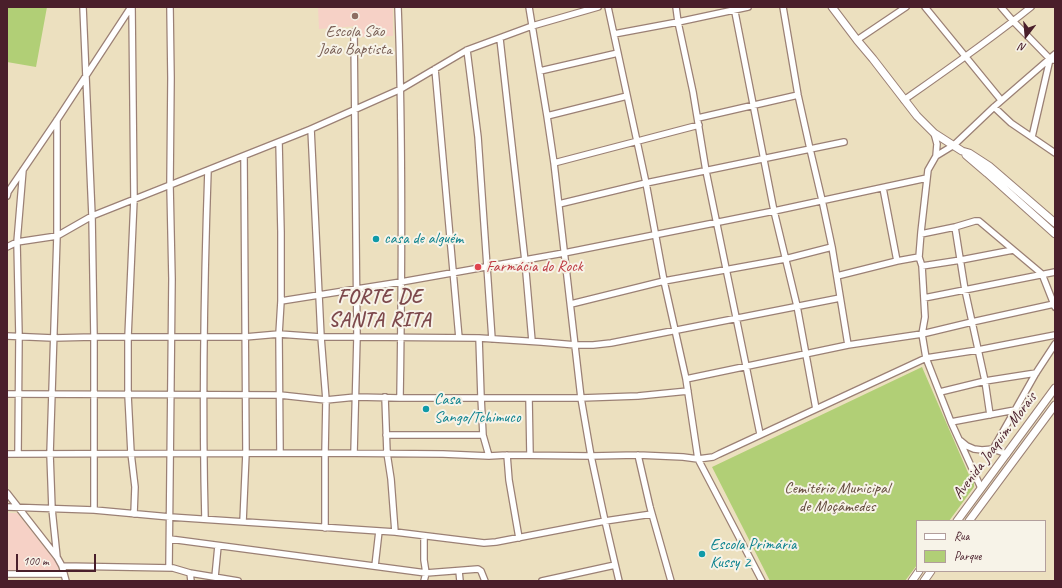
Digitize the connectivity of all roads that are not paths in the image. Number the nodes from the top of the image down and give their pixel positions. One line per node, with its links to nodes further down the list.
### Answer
1 (83, 7): 31 (street)
2 (131, 7): 31 (street); 66 (street)
3 (170, 7): 63 (street)
4 (398, 7): 32 (street)
5 (529, 7): 19 (street)
6 (598, 7): 19 (street)
7 (608, 7): 21 (street)
8 (676, 7): 18 (street)
9 (748, 7): 16 (street)
10 (783, 7): 33 (street)
11 (832, 7): 23 (street)
12 (906, 7): 23 (street)
13 (925, 7): 27 (street)
14 (1001, 7): 17 (street)
15 (1031, 7): 17 (street)
16 (734, 9): 18 (street); 37 (street)
17 (1013, 21): 27 (street); 28 (street)
18 (678, 22): 21 (street); 41 (street)
19 (532, 26): 22 (street); 30 (street)
20 (354, 32): 39 (street)
21 (614, 34): 25 (street)
22 (500, 38): 24 (street); 85 (street)
23 (857, 40): 35 (street)
24 (468, 50): 29 (street); 89 (street)
25 (618, 53): 30 (street); 34 (street)
26 (1055, 54): 28 (street)
27 (965, 57): 35 (street); 36 (street)
28 (1052, 60): 36 (street); 46 (street)
29 (435, 69): 32 (street); 92 (street)
30 (540, 71): 40 (street)
31 (86, 74): 42 (street); 70 (street)
32 (401, 89): 39 (street); 96 (street)
33 (798, 95): 37 (street); 51 (street)
34 (627, 96): 40 (street); 48 (street)
35 (904, 100): 45 (street)
36 (1001, 100): 38 (street)
37 (754, 105): 41 (street); 56 (street)
38 (994, 107): 46 (street); 50 (street)
39 (356, 109): 44 (street); 97 (street)
40 (548, 116): 57 (street)
41 (698, 118): 43 (street)
42 (57, 120): 58 (street); 77 (street)
43 (699, 125): 48 (street); 60 (street)
44 (312, 129): 47 (street); 99 (street)
45 (934, 133): 50 (street); 55 (street)
46 (1032, 137): 53 (street)
47 (279, 142): 54 (street); 102 (street)
48 (636, 142): 57 (street); 62 (street)
49 (844, 142): 51 (street)
50 (954, 145): 52 (street); 55 (street)
51 (810, 149): 56 (street); 67 (street)
52 (962, 150): 72 (street); 75 (street)
53 (1055, 153)
54 (244, 156): 59 (street); 118 (street)
55 (936, 156): 61 (street)
56 (765, 159): 60 (street); 69 (street)
57 (554, 163): 68 (street)
58 (23, 170): 65 (street); 78 (street)
59 (208, 170): 63 (street); 117 (street)
60 (706, 171): 62 (street); 71 (street)
61 (927, 178): 64 (street); 74 (street)
62 (646, 183): 68 (street); 76 (street)
63 (170, 185): 66 (street); 116 (street)
64 (883, 188): 67 (street); 87 (street)
65 (7, 196)
66 (134, 199): 70 (street); 114 (street)
67 (822, 200): 69 (street); 80 (street)
68 (559, 204): 82 (street)
69 (774, 211): 71 (street); 84 (street)
70 (92, 216): 77 (street); 115 (street)
71 (717, 222): 76 (street); 90 (street)
72 (1055, 223)
73 (955, 227): 74 (street); 81 (street); 86 (street)
74 (921, 234): 83 (street)
75 (1055, 234)
76 (655, 235): 82 (street); 95 (street)
77 (57, 236): 78 (street); 122 (street)
78 (17, 242): 79 (street); 113 (street)
79 (7, 247)
80 (832, 247): 84 (street); 94 (street)
81 (1013, 250): 86 (street); 93 (street)
82 (564, 253): 85 (street); 103 (street)
83 (919, 257): 87 (street); 88 (street)
84 (785, 259): 90 (street); 105 (street)
85 (524, 260): 89 (street); 126 (street)
86 (960, 260): 88 (street); 98 (street)
87 (897, 261): 94 (street)
88 (922, 266): 101 (street)
89 (487, 267): 92 (street); 125 (street)
90 (727, 270): 95 (street); 106 (street)
91 (1055, 272): 93 (street)
92 (452, 273): 96 (street); 123 (street)
93 (1042, 274): 98 (street); 104 (street)
94 (836, 276): 100 (street)
95 (664, 281): 103 (street); 108 (street)
96 (401, 282): 97 (street); 121 (street)
97 (356, 290): 99 (street); 120 (street)
98 (965, 290): 101 (street); 107 (street)
99 (319, 295): 102 (street); 119 (street)
100 (840, 298): 105 (street); 128 (street)
101 (924, 298): 110 (street)
102 (281, 301): 109 (street)
103 (571, 304): 129 (street)
104 (1055, 305): 107 (street)
105 (796, 306): 106 (street); 131 (street)
106 (737, 318): 108 (street); 133 (street)
107 (972, 322): 110 (street); 130 (street)
108 (675, 330): 129 (street); 135 (street)
109 (279, 334): 118 (street); 119 (street); 148 (street)
110 (922, 334): 128 (street); 132 (street)
111 (1055, 335): 130 (street)
112 (7, 336): 113 (street)
113 (18, 336): 122 (street); 141 (street)
114 (128, 336): 115 (street); 116 (street); 144 (street)
115 (94, 337): 122 (street); 143 (street)
116 (171, 337): 117 (street); 145 (street)
117 (205, 337): 118 (street); 146 (street)
118 (245, 337): 147 (street)
119 (321, 337): 120 (street); 155 (street)
120 (356, 337): 121 (street); 149 (street)
121 (401, 337): 123 (street); 152 (street)
122 (53, 338): 142 (street)
123 (459, 338): 124 (street)
124 (479, 338): 125 (street); 151 (street)
125 (492, 339): 126 (street)
126 (532, 341): 129 (street)
127 (1055, 344): 134 (street)
128 (848, 345): 131 (street)
129 (576, 346): 154 (street)
130 (978, 350): 132 (street); 136 (street)
131 (805, 355): 133 (street); 157 (street)
132 (926, 358): 139 (street); 157 (street)
133 (746, 367): 135 (street); 161 (street)
134 (1036, 372): 136 (street); 158 (street)
135 (686, 379): 138 (street)
136 (985, 381): 139 (street); 159 (street)
137 (1055, 388): 178 (street, Avenida Joaquim Morais)
138 (688, 390): 154 (street); 184 (street)
139 (940, 392): 160 (street)
140 (7, 394): 141 (street)
141 (19, 394): 142 (street); 174 (street)
142 (52, 394): 143 (street); 175 (street)
143 (94, 394): 144 (street); 176 (street)
144 (128, 394): 145 (street); 177 (street)
145 (171, 394): 146 (street); 167 (street)
146 (203, 394): 147 (street); 168 (street)
147 (245, 395): 148 (street); 169 (street)
148 (280, 395): 155 (street); 170 (street)
149 (356, 397): 150 (street); 155 (street); 171 (street)
150 (385, 397): 152 (street); 162 (street)
151 (481, 397): 152 (street); 153 (street); 163 (street)
152 (400, 398)
153 (529, 398): 154 (street); 180 (street)
154 (581, 398): 183 (street)
155 (326, 400): 166 (street)
156 (1055, 405): 196 (street, Avenida Joaquim Morais)
157 (816, 409): 161 (street)
158 (1015, 410): 159 (street); 165 (street)
159 (990, 415): 160 (street)
160 (951, 422): 164 (street)
161 (760, 434): 184 (street)
162 (386, 435): 163 (street); 172 (street)
163 (483, 435): 182 (street)
164 (959, 440): 165 (street); 185 (street)
165 (993, 449): 178 (street)
166 (324, 452): 170 (street); 171 (street); 199 (street)
167 (171, 453): 168 (street); 177 (street); 193 (street)
168 (203, 453): 169 (street); 194 (street)
169 (246, 453): 170 (street); 198 (street)
170 (280, 453)
171 (354, 453): 172 (street)
172 (387, 453): 182 (street); 201 (street)
173 (7, 454): 174 (street)
174 (18, 454): 175 (street)
175 (50, 454): 176 (street); 189 (street)
176 (94, 454): 177 (street); 190 (street)
177 (131, 454): 191 (street)
178 (1007, 454): 185 (street, Avenida Joaquim Morais)
179 (507, 455): 180 (street); 182 (street); 203 (street)
180 (530, 455): 183 (street)
181 (638, 455): 183 (street); 184 (street); 192 (street)
182 (490, 456)
183 (591, 456): 197 (street)
184 (698, 459): 229 (street)
185 (981, 488): 195 (street, Avenida Joaquim Morais)
186 (7, 493): 188 (street)
187 (7, 507): 188 (street)
188 (18, 507): 189 (street); 206 (street)
189 (52, 509): 190 (street); 206 (street)
190 (94, 510): 191 (street)
191 (134, 514): 193 (street)
192 (652, 514): 197 (street); 228 (street)
193 (170, 517): 194 (street); 204 (street)
194 (204, 519): 198 (street)
195 (957, 520)
196 (970, 520)
197 (605, 521): 203 (street); 207 (street)
198 (243, 522): 199 (street)
199 (325, 528): 200 (street)
200 (379, 531): 201 (street); 209 (street)
201 (395, 532): 202 (street)
202 (424, 536): 203 (street); 215 (street)
203 (519, 538)
204 (170, 539): 205 (street); 210 (street)
205 (218, 546): 209 (street); 218 (street)
206 (57, 557): 208 (street)
207 (615, 565): 226 (street); 227 (street)
208 (62, 566): 210 (street); 217 (street)
209 (375, 566): 215 (street)
210 (169, 568): 214 (street)
211 (459, 571): 215 (street); 224 (street); 225 (street)
212 (918, 572): 230 (street)
213 (931, 572): 231 (street)
214 (190, 573): 218 (street); 221 (street)
215 (426, 573): 223 (street)
216 (7, 574): 217 (street)
217 (64, 574): 220 (street)
218 (215, 577): 219 (street)
219 (228, 580): 222 (street)
220 (66, 581)
221 (191, 581)
222 (238, 581)
223 (424, 581)
224 (460, 581)
225 (484, 581)
226 (546, 581)
227 (619, 581)
228 (671, 581)
229 (762, 581)
230 (912, 581)
231 (924, 581)

